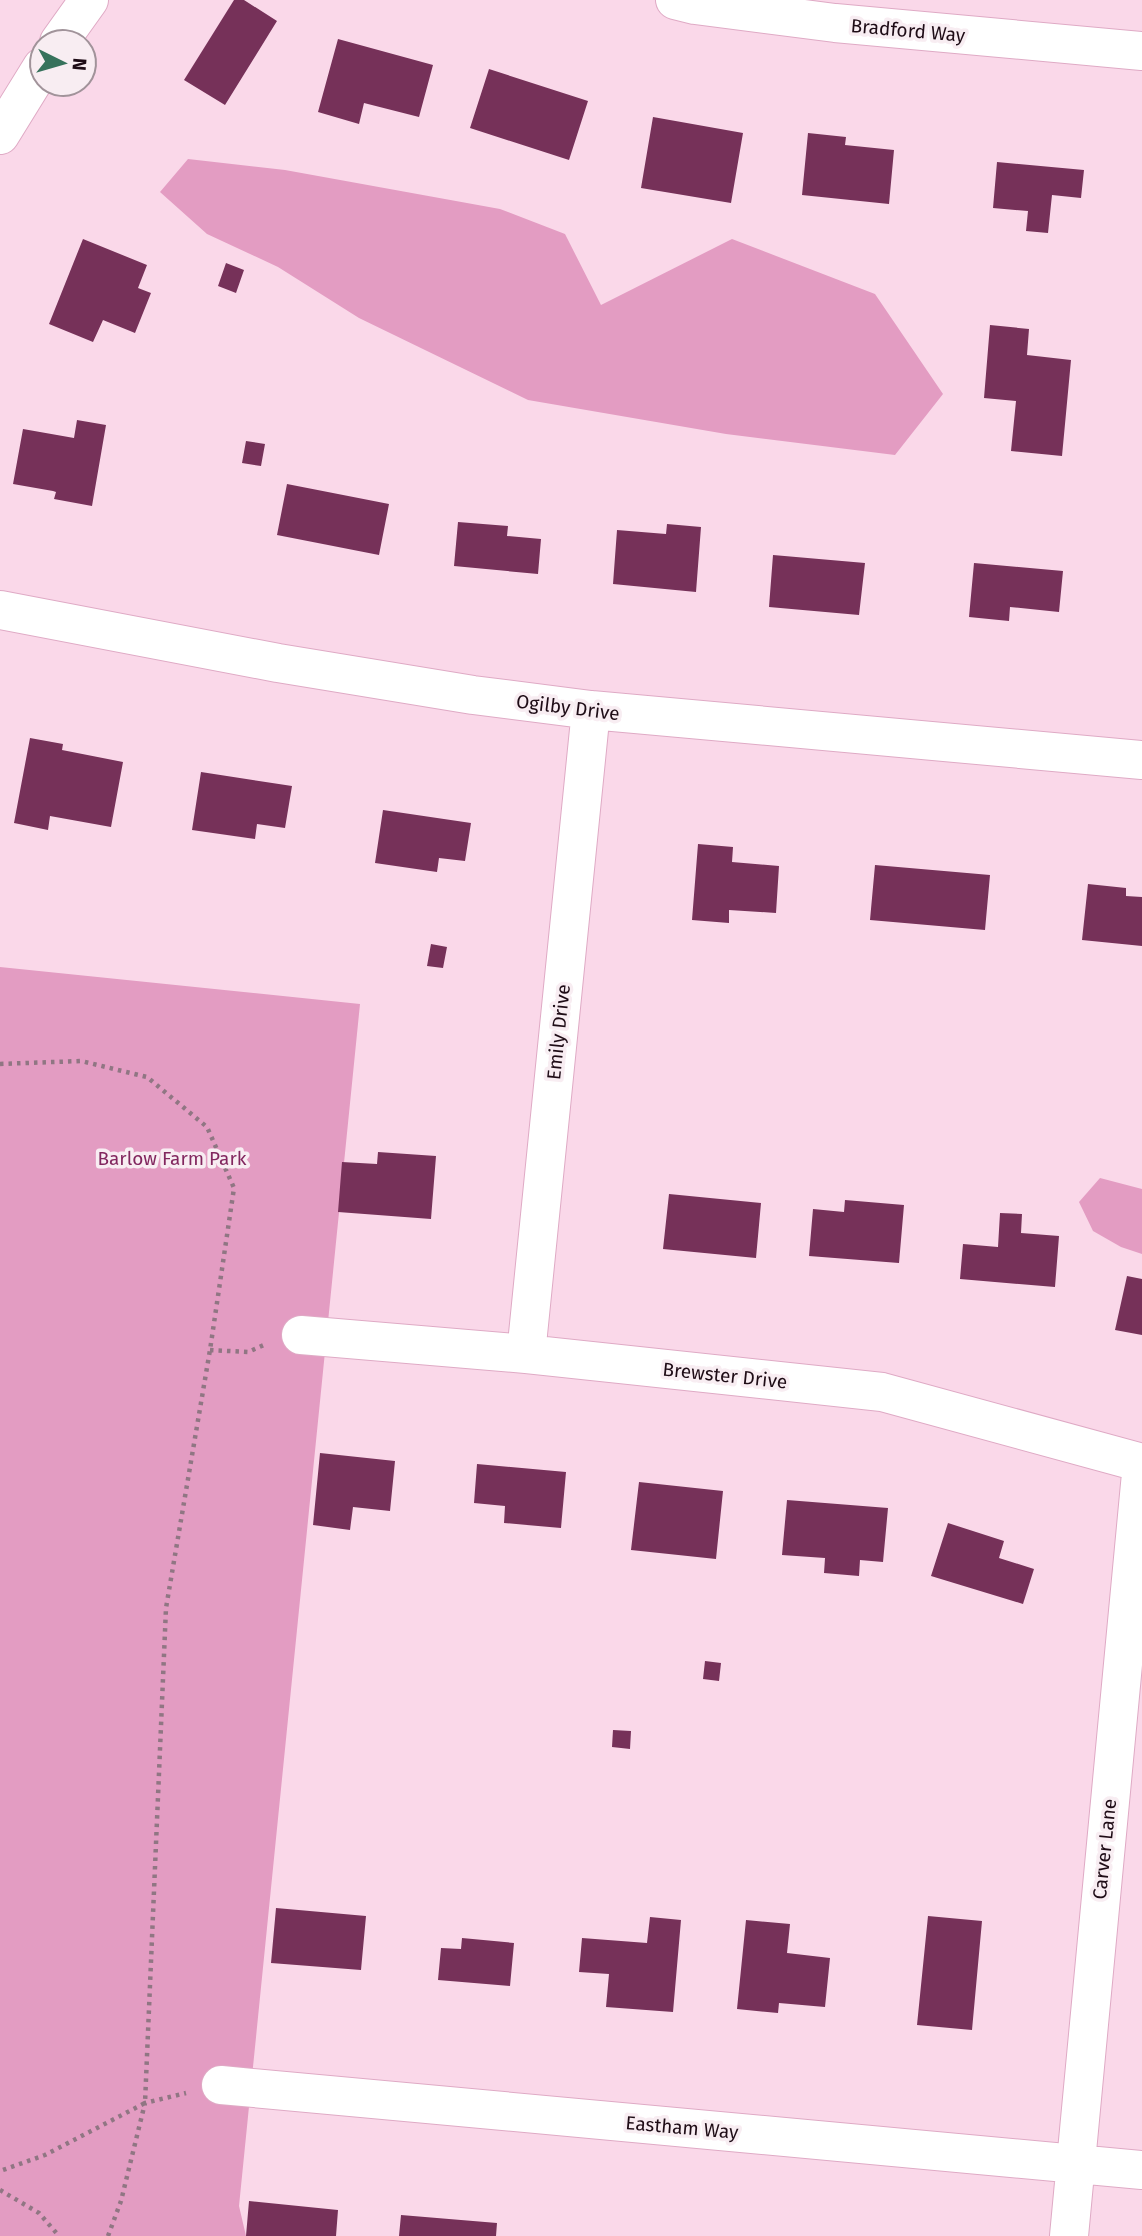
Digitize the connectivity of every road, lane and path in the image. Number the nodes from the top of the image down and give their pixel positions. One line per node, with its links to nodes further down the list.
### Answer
1 (89, 0): 3 (street)
2 (676, 0): 4 (street, Bradford Way)
3 (69, 28)
4 (1142, 51)
5 (28, 90): 6 (street)
6 (0, 135)
7 (0, 610): 8 (street, Ogilby Drive)
8 (591, 710): 9 (street, Ogilby Drive); 13 (street, Emily Drive)
9 (1142, 760)
10 (0, 1064): 12 (path)
11 (301, 1335): 12 (path); 13 (street, Brewster Drive)
12 (210, 1350): 16 (path)
13 (526, 1354): 14 (street, Brewster Drive)
14 (1142, 1462): 17 (street, Carver Lane)
15 (221, 2085): 17 (street, Eastham Way)
16 (145, 2103): 19 (path); 22 (path)
17 (1076, 2164): 18 (street, Eastham Way); 23 (street, Carver Lane)
18 (1142, 2170)
19 (0, 2171)
20 (0, 2190): 21 (path)
21 (59, 2236)
22 (108, 2236)
23 (1069, 2236)

